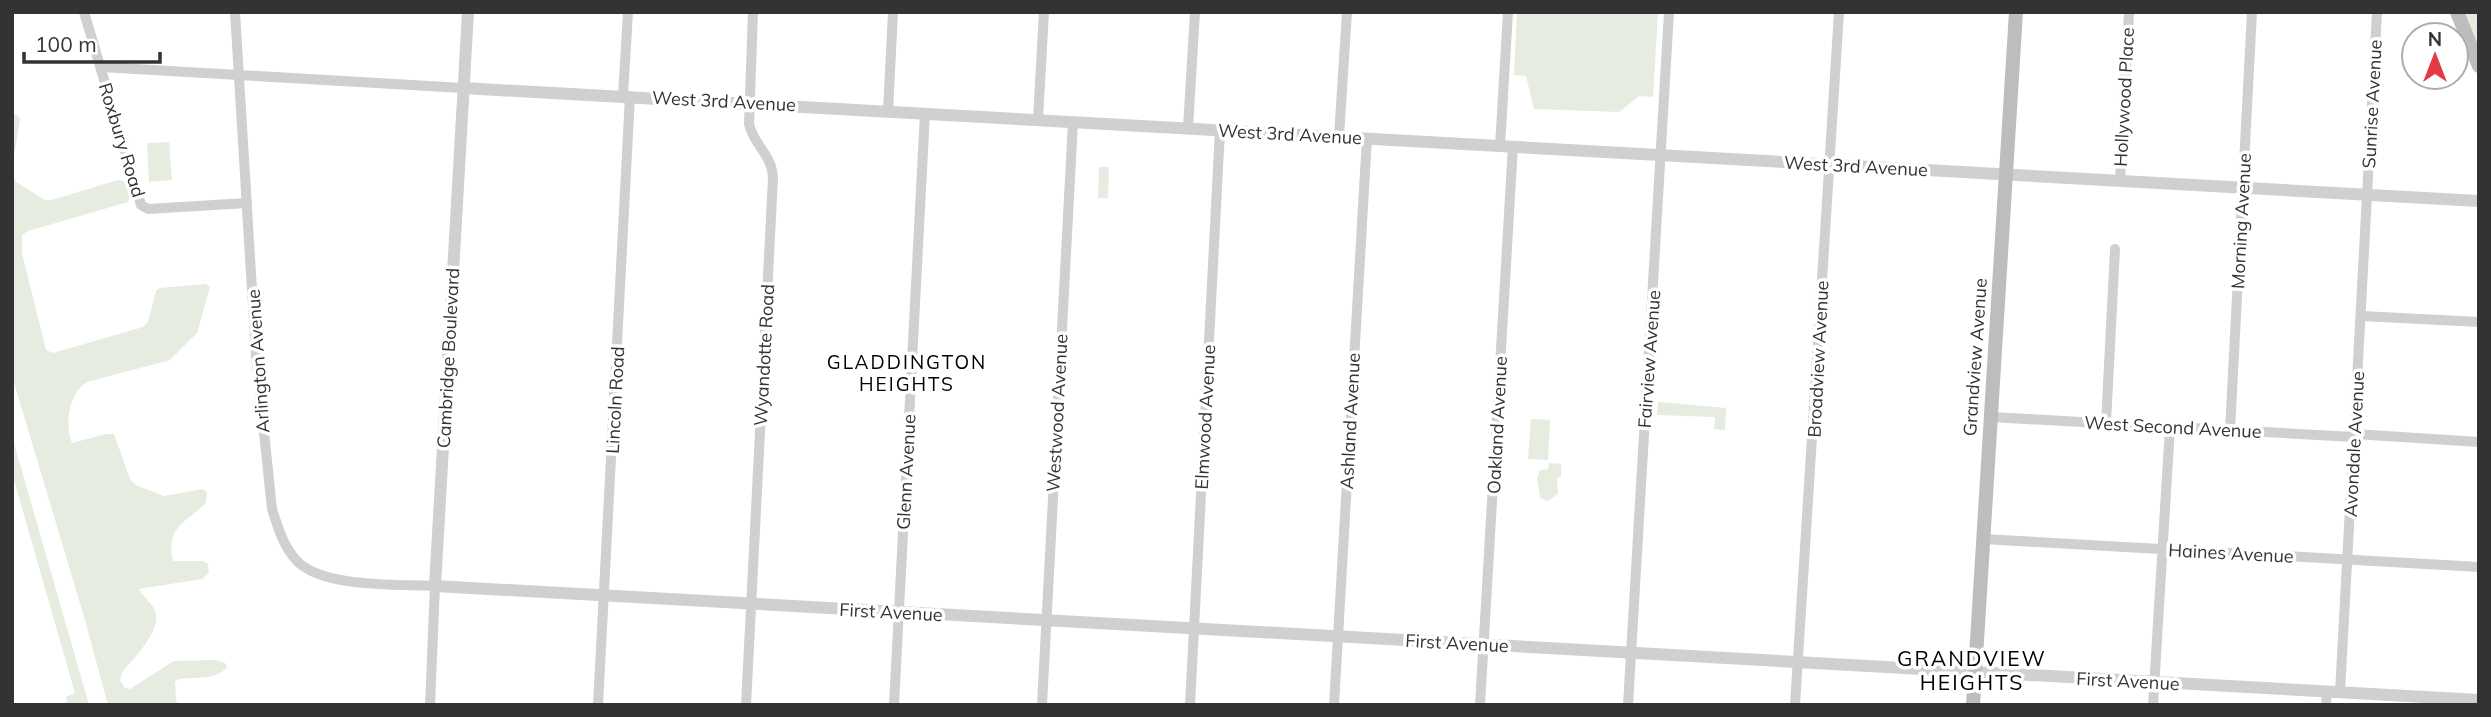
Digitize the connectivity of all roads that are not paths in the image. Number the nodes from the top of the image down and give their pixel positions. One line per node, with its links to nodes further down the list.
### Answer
1 (84, 12): 19 (street, Roxbury Road)
2 (235, 12): 20 (street, Arlington Avenue)
3 (468, 12): 21 (street, Cambridge Boulevard)
4 (628, 12): 22 (street, Lincoln Road)
5 (753, 12): 23 (street, Wyandotte Road)
6 (893, 12): 24 (street)
7 (1044, 12): 26 (street)
8 (1195, 12): 28 (street)
9 (1347, 12): 30 (street)
10 (1508, 12): 32 (street, Oakland Avenue)
11 (1669, 12): 33 (street, Fairview Avenue)
12 (1839, 12): 34 (street, Broadview Avenue)
13 (2015, 12): 35 (main road, Grandview Avenue)
14 (2129, 12): 36 (street, Hollywood Place)
15 (2252, 12): 37 (street, Morning Avenue)
16 (2377, 12): 38 (street, Sunrise Avenue)
17 (2456, 12): 18 (main road)
18 (2478, 62)
19 (101, 67): 20 (street, West 3rd Avenue); 40 (street, Roxbury Road)
20 (239, 75): 21 (street, West 3rd Avenue); 40 (street, Arlington Avenue)
21 (463, 88): 22 (street, West 3rd Avenue); 54 (street, Cambridge Boulevard)
22 (626, 96): 23 (street, West 3rd Avenue); 55 (street, Lincoln Road)
23 (748, 103): 24 (street, West 3rd Avenue); 56 (street, Wyandotte Road)
24 (888, 111): 25 (street, West 3rd Avenue)
25 (925, 113): 26 (street, West 3rd Avenue); 57 (street, Glenn Avenue)
26 (1038, 119): 27 (street, West 3rd Avenue)
27 (1073, 121): 28 (street, West 3rd Avenue); 58 (street, Westwood Avenue)
28 (1188, 128): 29 (street, West 3rd Avenue)
29 (1220, 130): 30 (street, West 3rd Avenue); 59 (street, Elmwood Avenue)
30 (1339, 136): 31 (street, West 3rd Avenue)
31 (1367, 138): 32 (street, West 3rd Avenue); 60 (street, Ashland Avenue)
32 (1506, 146): 33 (street, West 3rd Avenue); 61 (street, Oakland Avenue)
33 (1660, 155): 34 (street, West 3rd Avenue); 62 (street, Fairview Avenue)
34 (1830, 164): 35 (street, West 3rd Avenue); 63 (street, Broadview Avenue)
35 (2005, 175): 36 (street, West 3rd Avenue); 44 (main road, Grandview Avenue)
36 (2120, 181): 37 (street, West 3rd Avenue)
37 (2243, 188): 38 (street, West 3rd Avenue); 47 (street, Morning Avenue)
38 (2368, 195): 39 (street, West 3rd Avenue); 42 (street, Avondale Avenue)
39 (2479, 201)
40 (247, 204): 54 (street, Arlington Avenue)
41 (2115, 249): 45 (street)
42 (2362, 316): 43 (street); 48 (street, Avondale Avenue)
43 (2479, 322)
44 (1991, 416): 45 (street, West Second Avenue); 50 (main road, Grandview Avenue)
45 (2106, 423): 46 (street, West Second Avenue)
46 (2170, 426): 47 (street, West Second Avenue); 51 (street)
47 (2230, 430): 48 (street, West Second Avenue)
48 (2355, 436): 49 (street, West Second Avenue); 52 (street, Avondale Avenue)
49 (2479, 442)
50 (1983, 539): 51 (street, Haines Avenue); 64 (main road, Grandview Avenue)
51 (2163, 549): 52 (street, Haines Avenue); 65 (street)
52 (2348, 560): 53 (street, Haines Avenue); 66 (street, Avondale Avenue)
53 (2479, 567)
54 (435, 586): 55 (street, First Avenue); 68 (street, Cambridge Boulevard)
55 (604, 596): 56 (street, First Avenue); 69 (street, Lincoln Road)
56 (751, 604): 57 (street, First Avenue); 70 (street, Wyandotte Road)
57 (899, 611): 58 (street, First Avenue); 71 (street, Glenn Avenue)
58 (1046, 620): 59 (street, First Avenue); 72 (street, Westwood Avenue)
59 (1194, 628): 60 (street, First Avenue); 73 (street, Elmwood Avenue)
60 (1338, 637): 61 (street, First Avenue); 74 (street, Ashland Avenue)
61 (1484, 645): 62 (street, First Avenue); 75 (street, Oakland Avenue)
62 (1632, 653): 63 (street, First Avenue); 76 (street, Fairview Avenue)
63 (1798, 662): 64 (street, First Avenue); 77 (street, Broadview Avenue)
64 (1975, 672): 65 (street, First Avenue); 78 (main road, Grandview Avenue)
65 (2155, 682): 66 (street, First Avenue); 79 (street)
66 (2331, 696): 67 (street, First Avenue)
67 (2479, 700)
68 (430, 705)
69 (598, 705)
70 (746, 705)
71 (894, 705)
72 (1042, 705)
73 (1190, 705)
74 (1334, 705)
75 (1480, 705)
76 (1628, 705)
77 (1795, 705)
78 (1973, 705)
79 (2153, 705)

